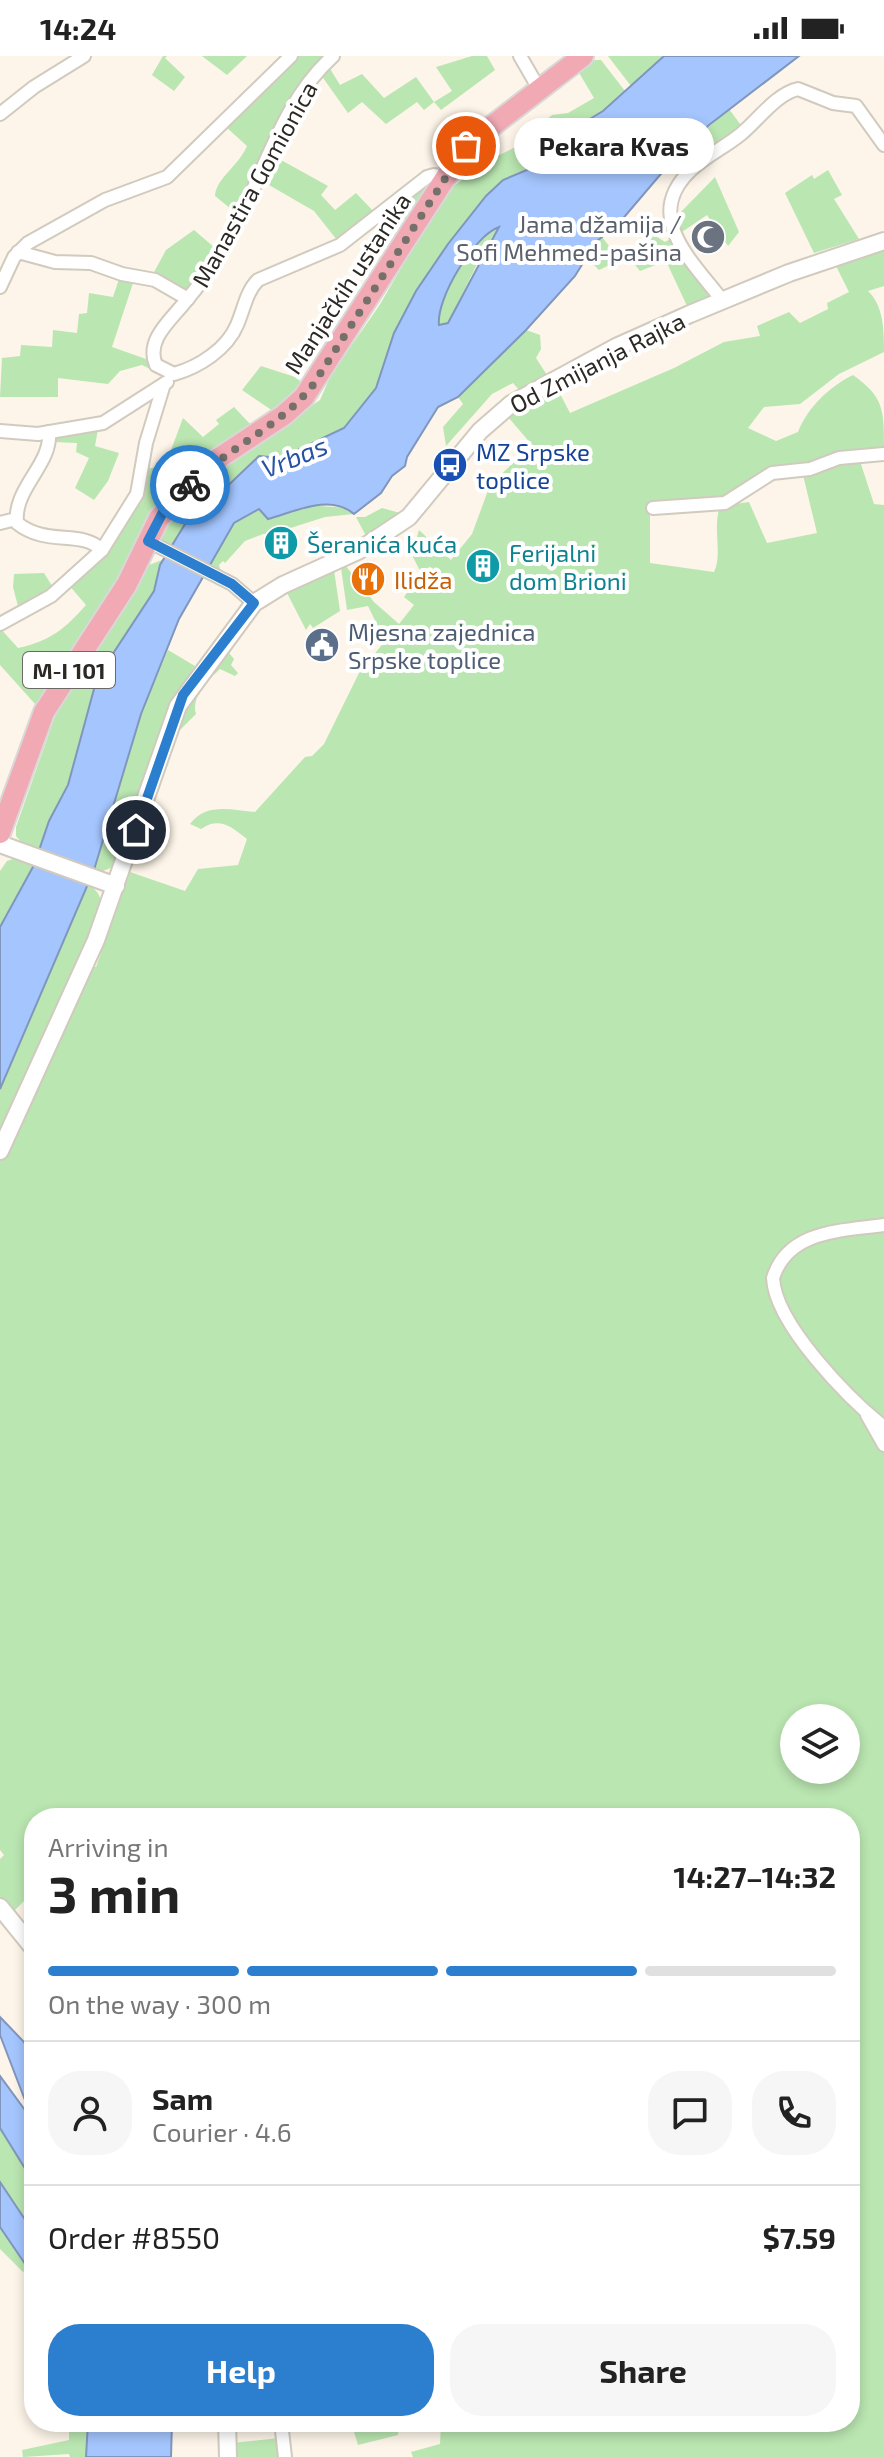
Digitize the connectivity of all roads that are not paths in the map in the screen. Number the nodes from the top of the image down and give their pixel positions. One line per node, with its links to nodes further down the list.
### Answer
1 (84, 56): 7 (street)
2 (291, 56): 11 (street, Manastira Gomionica)
3 (333, 56): 13 (street, Manastira Gomionica)
4 (520, 56): 6 (street)
5 (583, 56): 6 (main road, Manjačkih ustanika / M-I 101)
6 (538, 87): 9 (main road, Manjačkih ustanika / M-I 101)
7 (0, 114)
8 (883, 143): 14 (street)
9 (436, 178): 15 (street, Manastira Gomionica); 23 (main road, Manjačkih ustanika / M-I 101)
10 (884, 241): 14 (street, Od Zmijanja Rajka)
11 (18, 252): 12 (street, Manastira Gomionica); 13 (street)
12 (0, 287)
13 (188, 299): 15 (street, Manastira Gomionica)
14 (722, 300): 25 (street, Od Zmijanja Rajka)
15 (174, 374): 16 (street)
16 (164, 384): 18 (street); 24 (street)
17 (0, 431): 18 (street)
18 (49, 432): 21 (street)
19 (884, 454): 20 (street)
20 (653, 508)
21 (16, 519): 22 (street); 24 (street)
22 (0, 523)
23 (157, 546): 25 (street); 27 (main road, Manjačkih ustanika / M-I 101)
24 (102, 550): 26 (street)
25 (254, 603): 29 (street, Od Zmijanja Rajka)
26 (0, 624)
27 (0, 833)
28 (0, 844): 29 (street)
29 (116, 886): 30 (street, Od Zmijanja Rajka)
30 (0, 1151)
31 (884, 1225): 32 (street)
32 (865, 1412): 33 (street); 34 (street)
33 (884, 1427)
34 (884, 1445)
35 (0, 1907): 36 (street)
36 (24, 1936)
37 (227, 2432): 39 (street)
38 (282, 2432): 40 (street)
39 (228, 2457)
40 (285, 2457)

